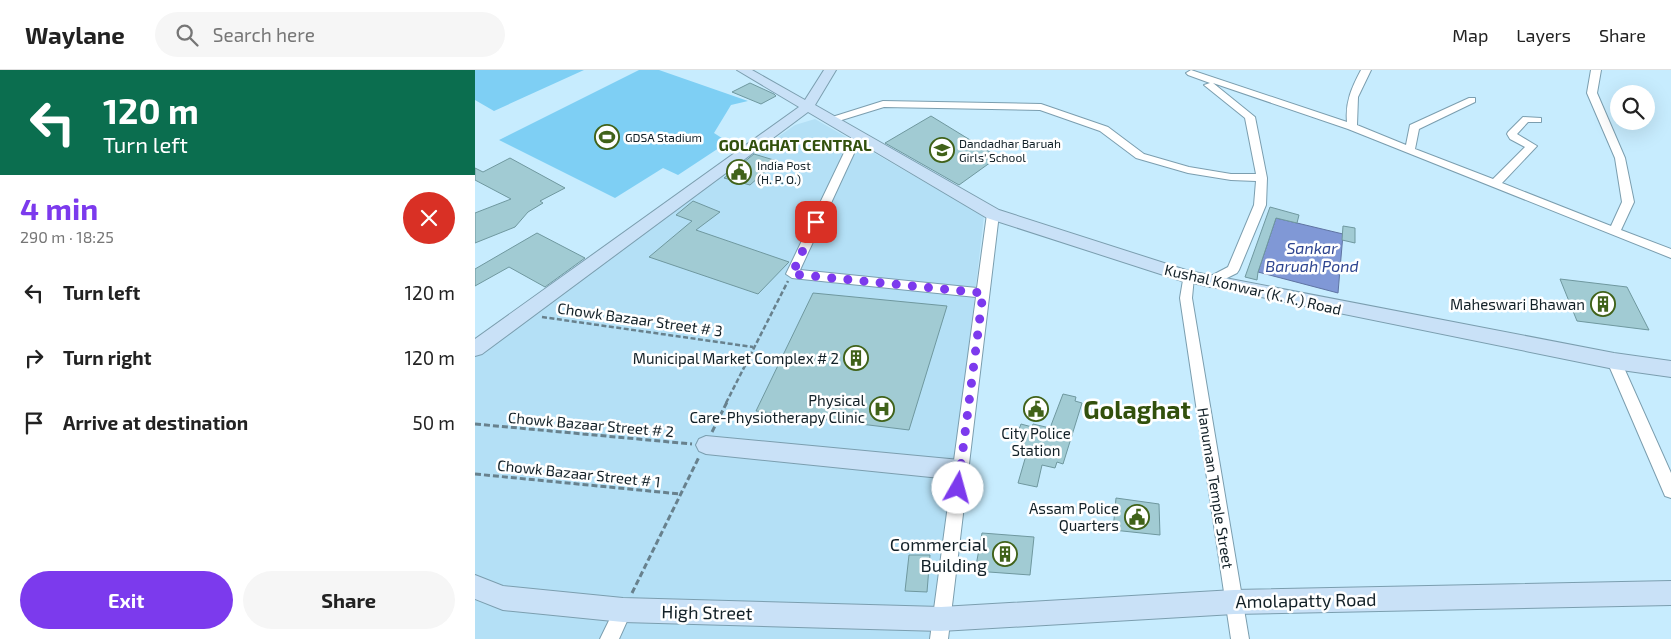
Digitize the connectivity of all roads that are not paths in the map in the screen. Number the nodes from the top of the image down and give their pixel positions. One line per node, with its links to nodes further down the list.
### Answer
1 (743, 70): 7 (main road, Kushal Konwar (K. K.) Road)
2 (830, 70): 7 (main road)
3 (1366, 70): 10 (street)
4 (1596, 70): 16 (street)
5 (1190, 72): 10 (street); 13 (street)
6 (1473, 100): 12 (street)
7 (807, 107): 8 (main road, Kushal Konwar (K. K.) Road); 23 (main road)
8 (832, 120): 11 (main road, Kushal Konwar (K. K.) Road); 13 (street)
9 (1538, 120): 14 (street)
10 (1352, 126): 12 (street)
11 (857, 134): 15 (main road, Kushal Konwar (K. K.) Road); 22 (street)
12 (1410, 150): 14 (street)
13 (1262, 178): 18 (street)
14 (1495, 183): 16 (street)
15 (993, 214): 19 (main road, Kushal Konwar (K. K.) Road); 22 (street)
16 (1615, 231): 17 (street)
17 (1671, 254)
18 (1233, 270): 20 (street); 21 (street)
19 (1188, 277): 20 (main road, Kushal Konwar (K. K.) Road); 31 (street, Hanuman Temple Street)
20 (1209, 282): 21 (main road, Kushal Konwar (K. K.) Road)
21 (1245, 290): 24 (main road, Kushal Konwar (K. K.) Road)
22 (983, 293): 27 (street)
23 (475, 349)
24 (1614, 361): 25 (main road, Kushal Konwar (K. K.) Road); 28 (street)
25 (1671, 369)
26 (705, 445): 27 (main road)
27 (960, 470): 33 (street)
28 (1671, 491)
29 (475, 587): 32 (street, High Street)
30 (1671, 593): 31 (street, Amolapatty Road)
31 (1234, 602): 33 (street, Amolapatty Road); 35 (street, Hanuman Temple Street)
32 (623, 610): 33 (street, High Street); 34 (street)
33 (940, 629)
34 (609, 639)
35 (1240, 639)

